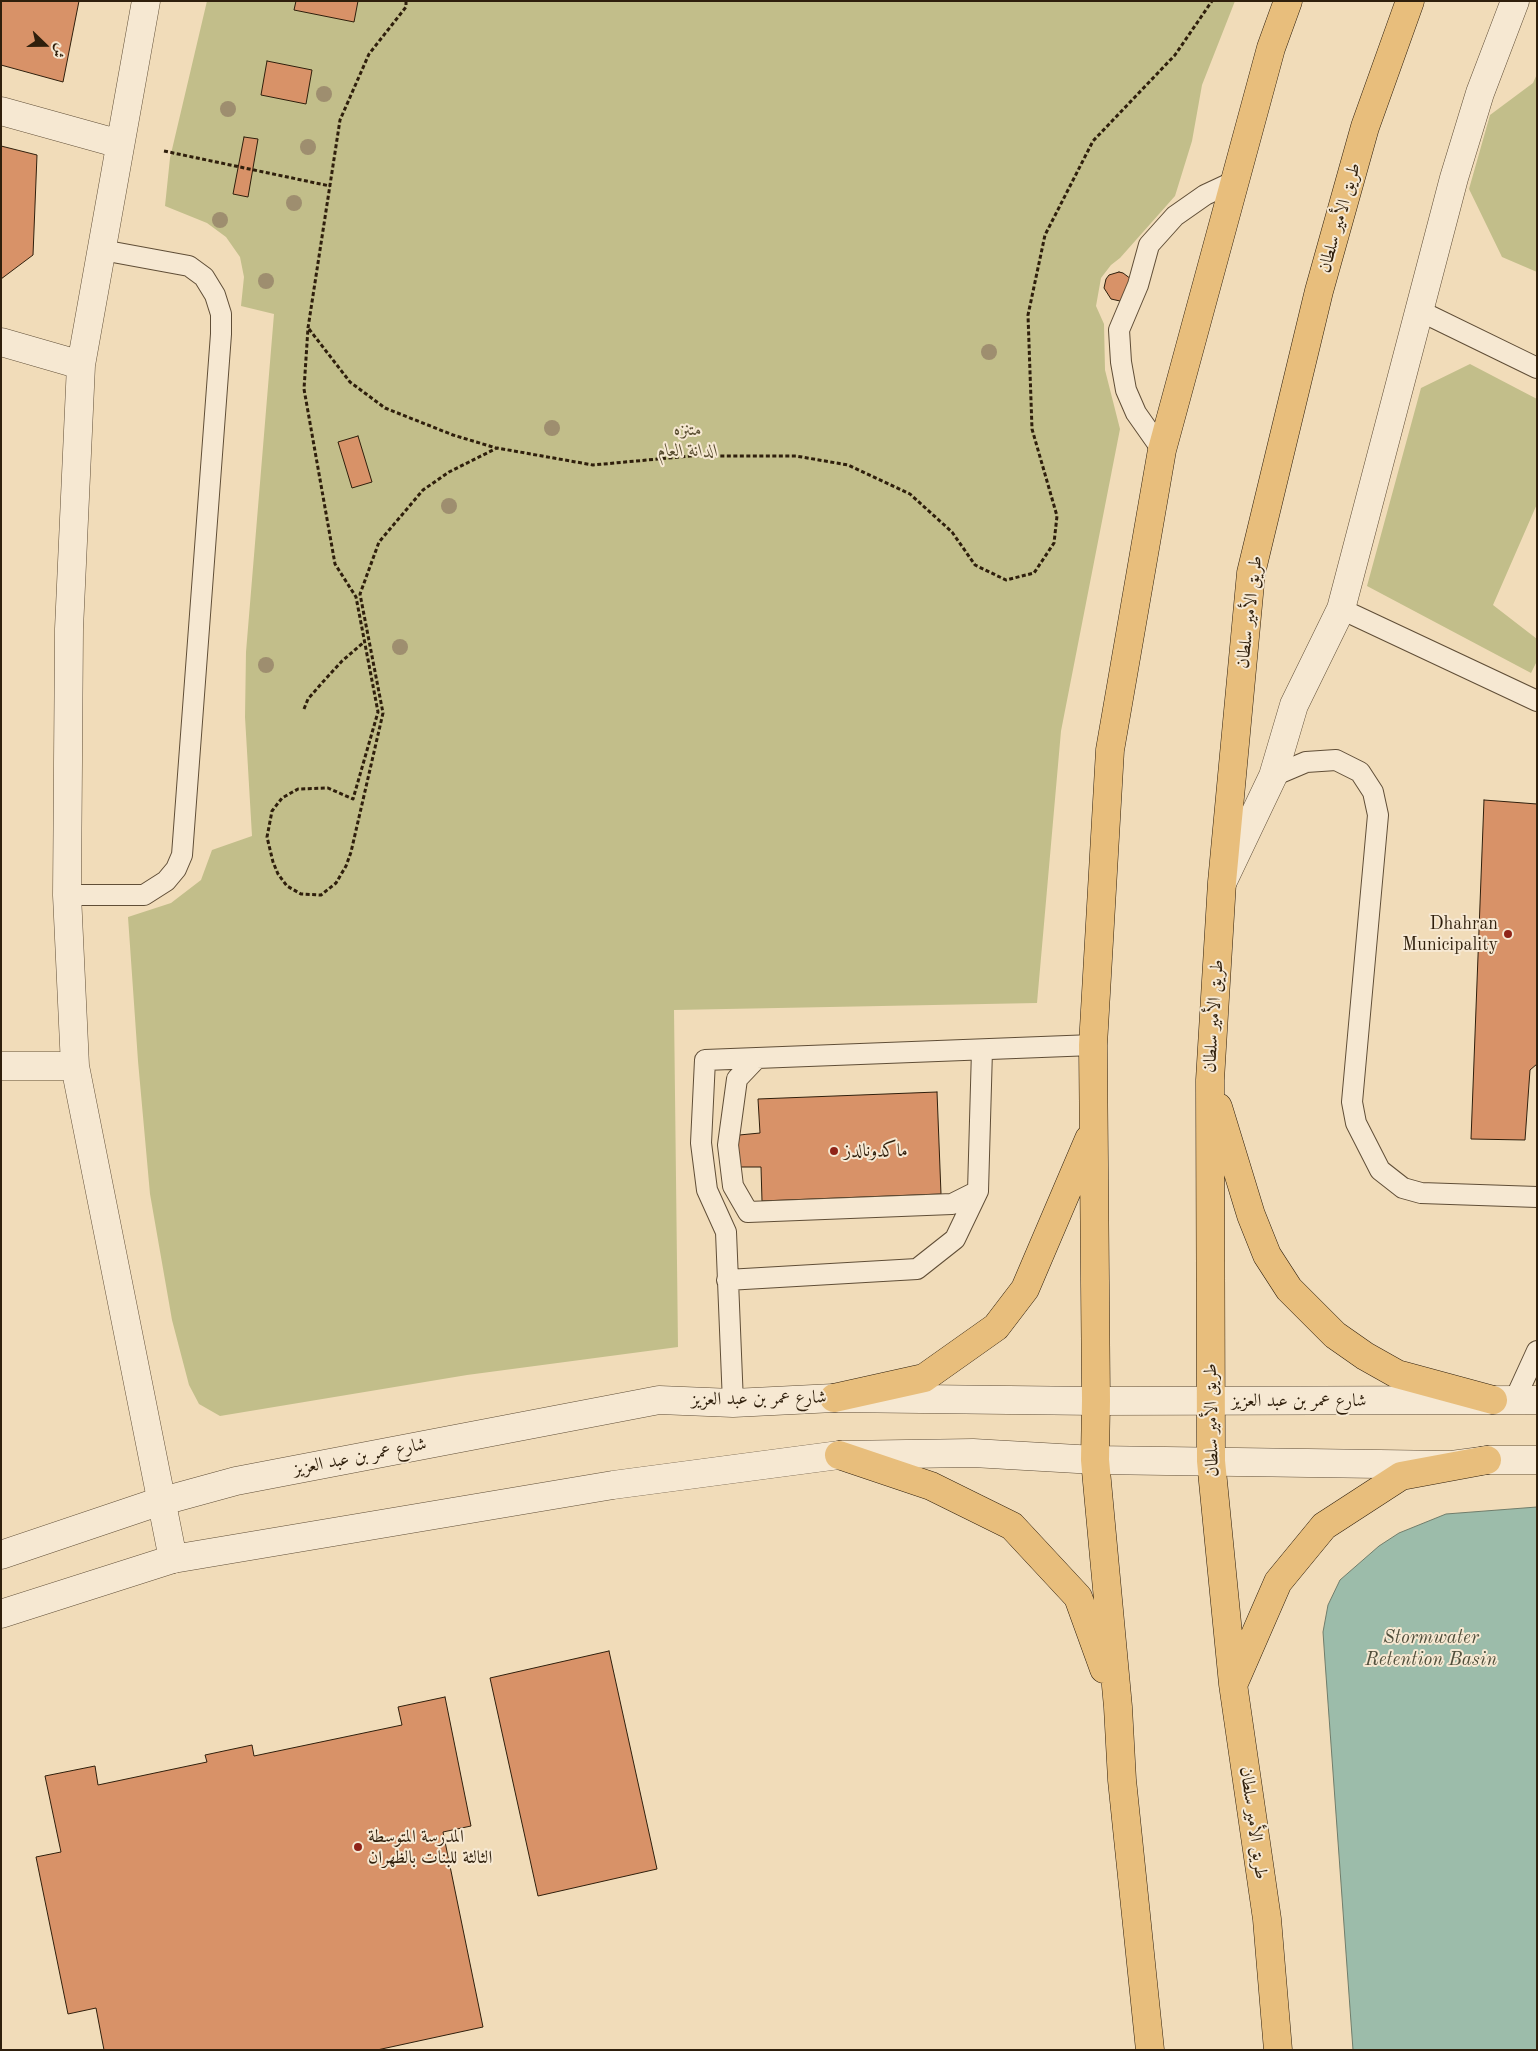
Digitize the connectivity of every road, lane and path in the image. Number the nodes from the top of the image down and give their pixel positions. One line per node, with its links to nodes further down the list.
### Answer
1 (146, 1): 8 (street)
2 (406, 1): 11 (path)
3 (1212, 1): 18 (path)
4 (1288, 1): 10 (main road)
5 (1410, 1): 25 (main road, طريق الأمير سلطان)
6 (1515, 1): 13 (street)
7 (1, 111): 8 (street)
8 (120, 144): 12 (street)
9 (164, 151): 11 (path)
10 (1235, 181): 19 (main road); 19 (lane)
11 (330, 186): 14 (path)
12 (102, 250): 16 (street); 26 (lane)
13 (1420, 311): 17 (lane); 20 (street)
14 (308, 328): 18 (path); 21 (path)
15 (1, 342): 16 (street)
16 (81, 365): 26 (street)
17 (1537, 368)
18 (497, 448): 21 (path)
19 (1162, 450): 27 (main road)
20 (1341, 609): 22 (lane); 24 (street)
21 (365, 642): 23 (path)
22 (1537, 701)
23 (304, 709)
24 (1273, 776): 25 (street); 35 (lane)
25 (1222, 882): 32 (main road, طريق الأمير سلطان)
26 (67, 895): 31 (street)
27 (1093, 1045): 28 (lane); 33 (main road)
28 (982, 1050): 29 (lane); 34 (lane)
29 (757, 1058): 34 (lane); 36 (lane)
30 (1, 1066): 31 (street)
31 (75, 1066): 48 (street)
32 (1210, 1080): 39 (main road); 41 (main road, طريق الأمير سلطان)
33 (1094, 1128): 38 (main road); 40 (main road)
34 (978, 1191): 36 (lane)
35 (1537, 1197)
36 (727, 1280): 42 (lane)
37 (1537, 1351): 39 (lane)
38 (834, 1398): 40 (street, شارع عمر بن عبد العزيز); 42 (street, شارع عمر بن عبد العزيز)
39 (1515, 1400): 41 (street, شارع عمر بن عبد العزيز)
40 (1096, 1401): 41 (street, شارع عمر بن عبد العزيز); 44 (main road)
41 (1210, 1401): 47 (main road, طريق الأمير سلطان)
42 (733, 1402): 48 (street, شارع عمر بن عبد العزيز)
43 (839, 1455): 44 (street); 50 (street); 53 (main road)
44 (1095, 1460): 47 (street); 53 (main road)
45 (1487, 1460): 46 (street); 47 (street); 52 (main road)
46 (1537, 1460)
47 (1211, 1461): 52 (main road, طريق الأمير سلطان)
48 (162, 1501): 49 (street, شارع عمر بن عبد العزيز); 50 (street)
49 (1, 1555)
50 (173, 1559): 51 (street)
51 (1, 1614)
52 (1233, 1684): 55 (main road, طريق الأمير سلطان)
53 (1118, 1707): 54 (main road)
54 (1150, 2050)
55 (1278, 2050)

